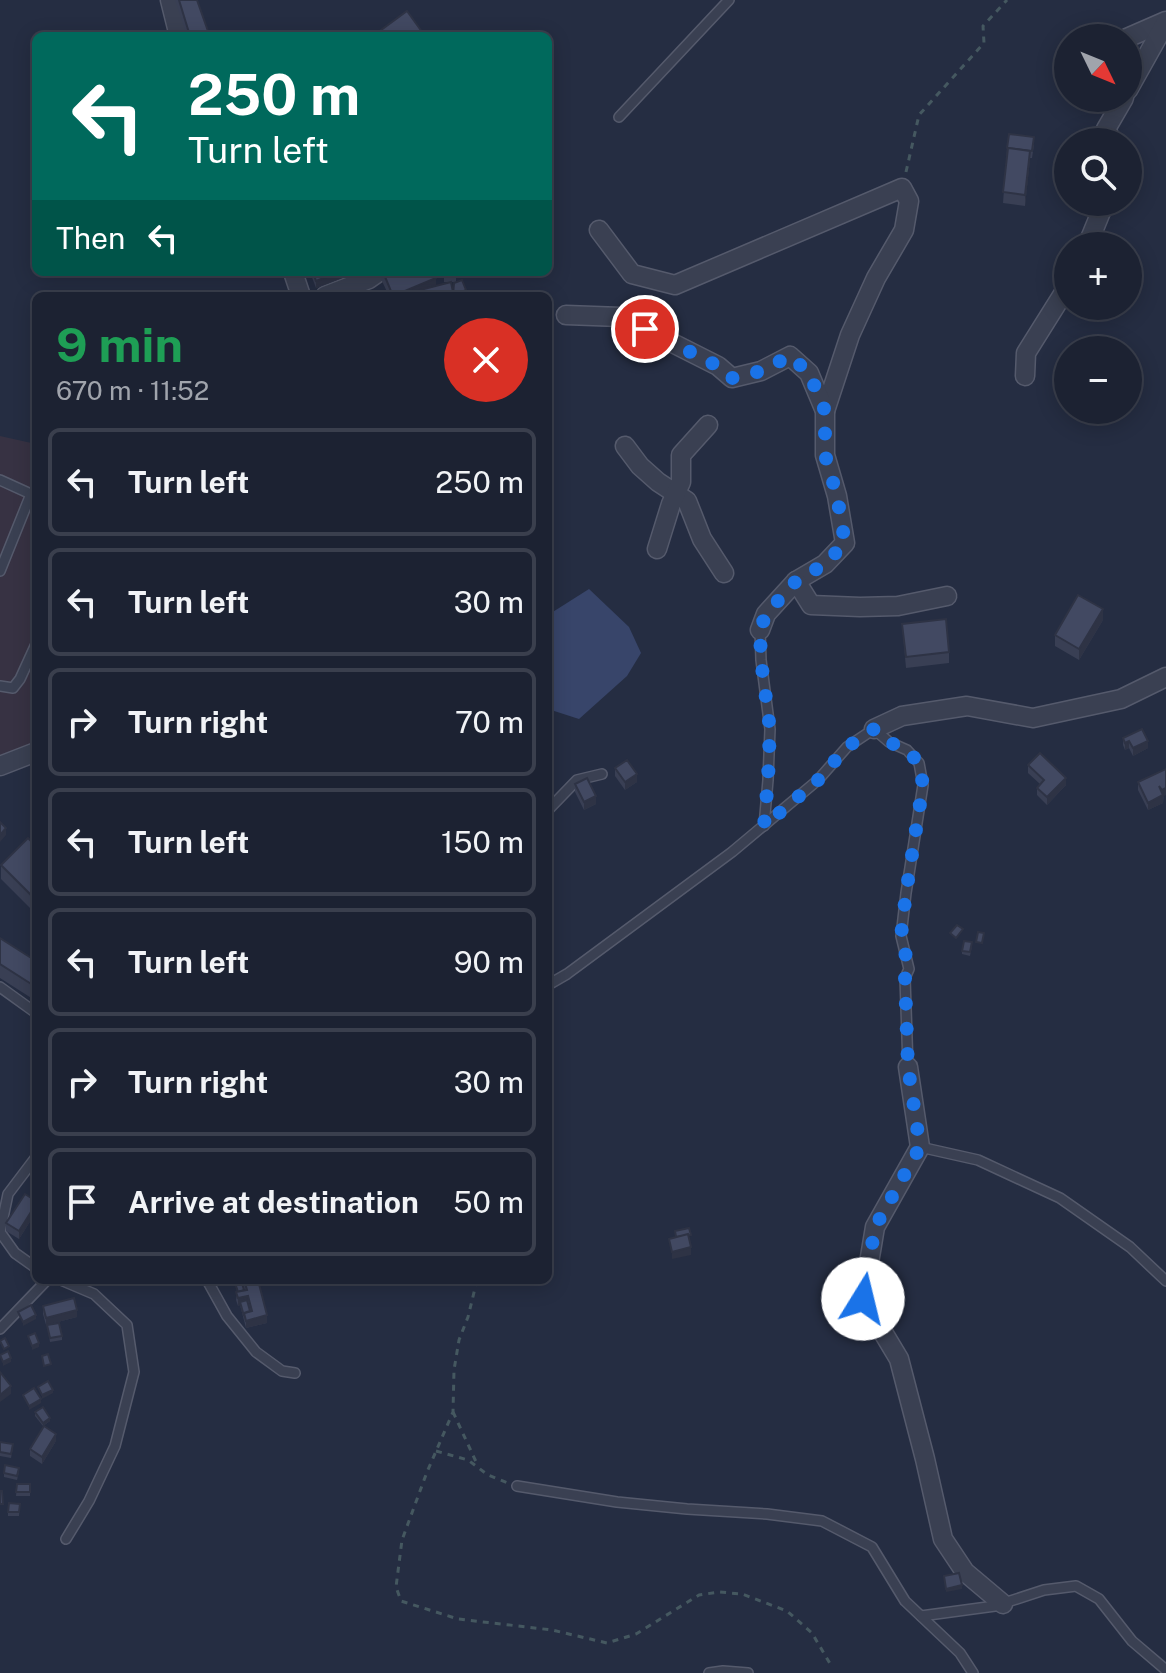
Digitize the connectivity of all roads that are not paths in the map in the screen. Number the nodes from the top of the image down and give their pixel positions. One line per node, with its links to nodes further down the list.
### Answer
1 (170, 0): 5 (street)
2 (729, 0): 7 (lane)
3 (1166, 21): 4 (street); 6 (street)
4 (1142, 31)
5 (178, 32)
6 (1142, 65)
7 (619, 117)
8 (599, 230): 14 (street)
9 (373, 276): 10 (street)
10 (335, 292)
11 (1054, 308): 13 (street)
12 (566, 315): 14 (street)
13 (1025, 376)
14 (825, 411): 24 (street)
15 (708, 425): 18 (street)
16 (625, 446): 18 (street)
17 (0, 480): 19 (lane)
18 (676, 494): 21 (street); 23 (street)
19 (32, 495)
20 (32, 497): 22 (lane)
21 (657, 549)
22 (0, 571)
23 (724, 573)
24 (796, 581): 25 (street); 26 (street)
25 (947, 596)
26 (760, 630): 35 (lane)
27 (32, 653): 29 (lane)
28 (1166, 677): 30 (street)
29 (0, 686)
30 (874, 729): 35 (lane); 39 (lane)
31 (32, 754): 32 (street)
32 (0, 766)
33 (602, 774): 34 (lane)
34 (552, 806)
35 (764, 826): 36 (lane)
36 (552, 983)
37 (0, 987): 38 (lane)
38 (32, 1010)
39 (908, 1067): 40 (street)
40 (920, 1147): 43 (lane); 51 (street)
41 (32, 1162): 42 (lane)
42 (32, 1265)
43 (1166, 1281)
44 (43, 1284): 47 (lane)
45 (70, 1284): 50 (lane)
46 (209, 1284): 48 (lane)
47 (0, 1329)
48 (295, 1373)
49 (517, 1486): 52 (lane)
50 (66, 1539)
51 (1003, 1604): 52 (lane); 53 (lane)
52 (921, 1616): 56 (lane)
53 (1166, 1670)
54 (709, 1673): 55 (lane)
55 (748, 1673)
56 (973, 1673)

